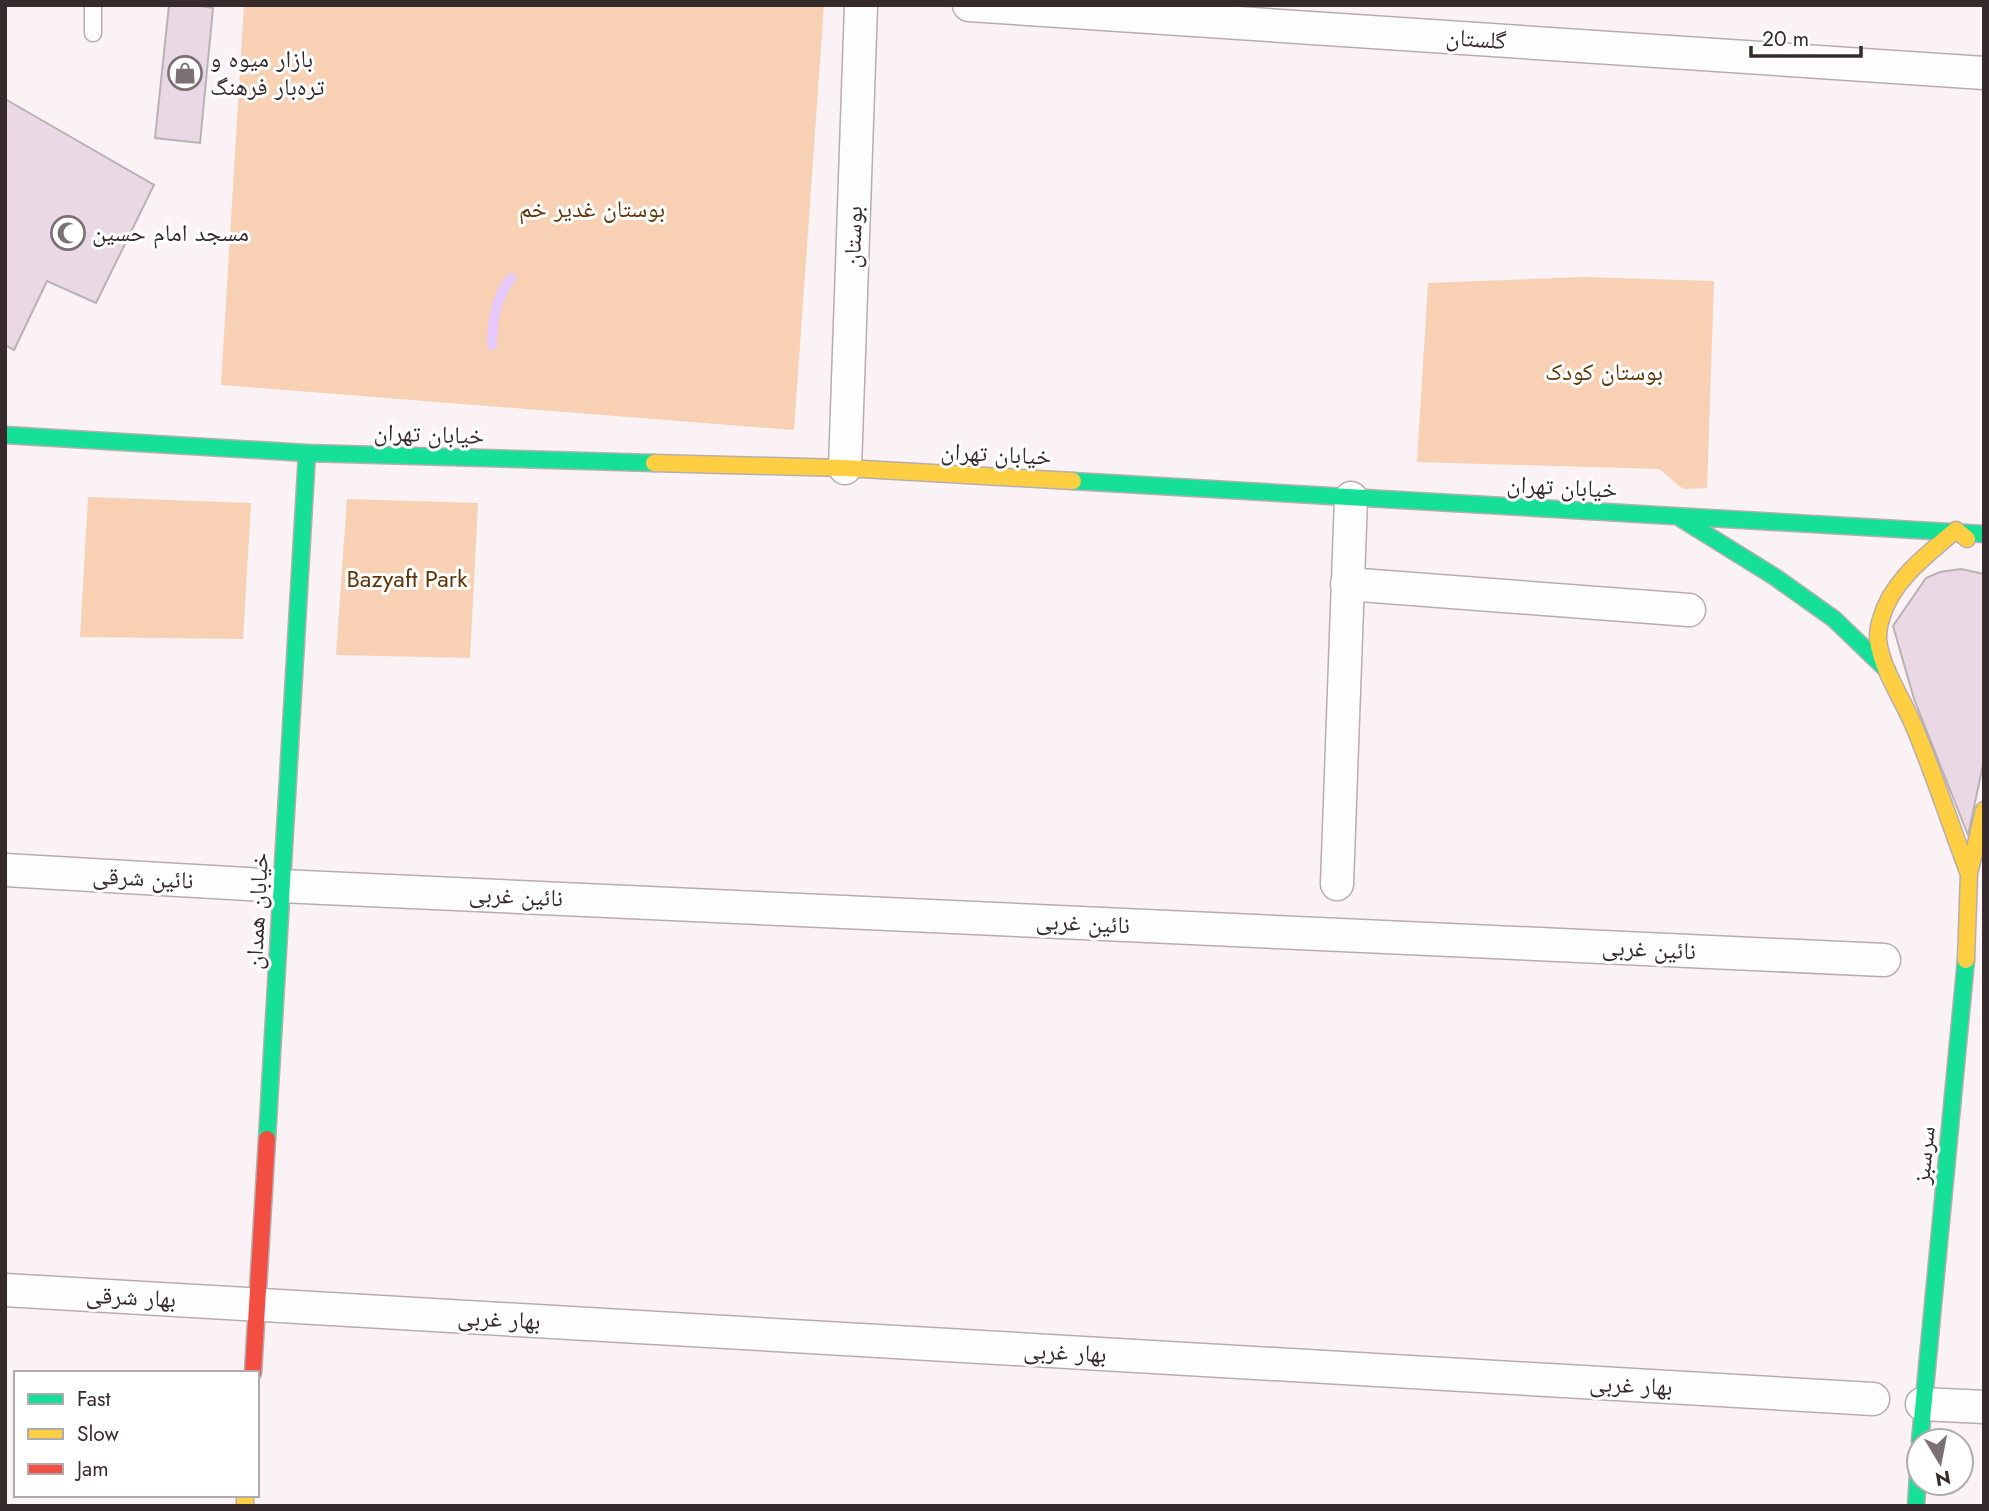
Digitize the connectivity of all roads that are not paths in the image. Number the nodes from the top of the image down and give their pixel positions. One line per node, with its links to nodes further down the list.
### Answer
1 (93, 5): 4 (lane)
2 (861, 5): 8 (street, بوستان)
3 (969, 5): 5 (street, گلستان)
4 (93, 33)
5 (1984, 73)
6 (5, 435): 7 (street, خیابان تهران)
7 (307, 453): 8 (street, خیابان تهران); 21 (street, خیابان همدان)
8 (845, 468): 9 (street, خیابان تهران)
9 (1351, 498): 10 (street, خیابان تهران); 14 (street)
10 (1678, 516): 11 (street, خیابان تهران); 16 (street)
11 (1956, 530): 12 (street, خیابان تهران); 13 (street); 16 (street)
12 (1984, 534)
13 (1984, 552)
14 (1348, 583): 15 (street); 20 (street)
15 (1689, 610)
16 (1887, 670): 19 (street)
17 (1984, 810): 19 (street)
18 (5, 870): 21 (street, نائین شرقی)
19 (1969, 874): 23 (street, سرسبز)
20 (1337, 884)
21 (281, 886): 22 (street, نائین غربی); 25 (street, خیابان همدان)
22 (1884, 960)
23 (1975, 964): 28 (street, سرسبز)
24 (5, 1290): 25 (street, بهار شرقی)
25 (257, 1305): 26 (street, خیابان همدان); 27 (street, بهار غربی)
26 (253, 1371)
27 (1873, 1399)
28 (1922, 1404): 29 (street); 30 (street, سرسبز)
29 (1984, 1407)
30 (1921, 1427)

